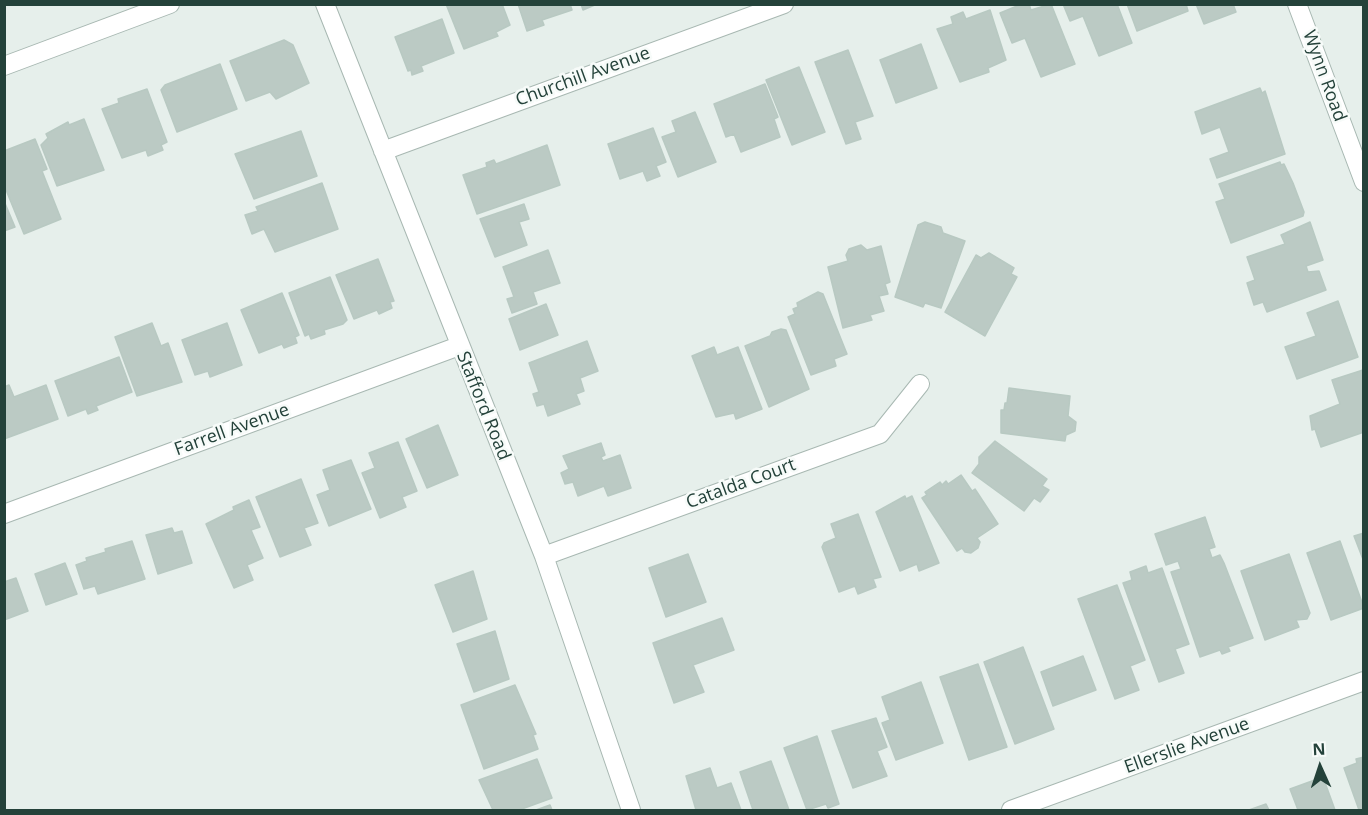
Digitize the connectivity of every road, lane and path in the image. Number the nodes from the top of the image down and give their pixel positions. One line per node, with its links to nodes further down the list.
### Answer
1 (171, 4): 5 (street)
2 (325, 4): 6 (street, Stafford Road)
3 (784, 4): 6 (street, Churchill Avenue)
4 (1298, 4): 7 (street, Wynn Road)
5 (4, 66)
6 (383, 151): 8 (street, Stafford Road)
7 (1364, 182)
8 (459, 346): 10 (street, Farrell Avenue); 11 (street, Stafford Road)
9 (920, 384): 11 (street, Catalda Court)
10 (4, 514)
11 (544, 556): 13 (street, Stafford Road)
12 (1364, 681): 14 (street, Ellerslie Avenue)
13 (631, 810)
14 (1011, 810)

